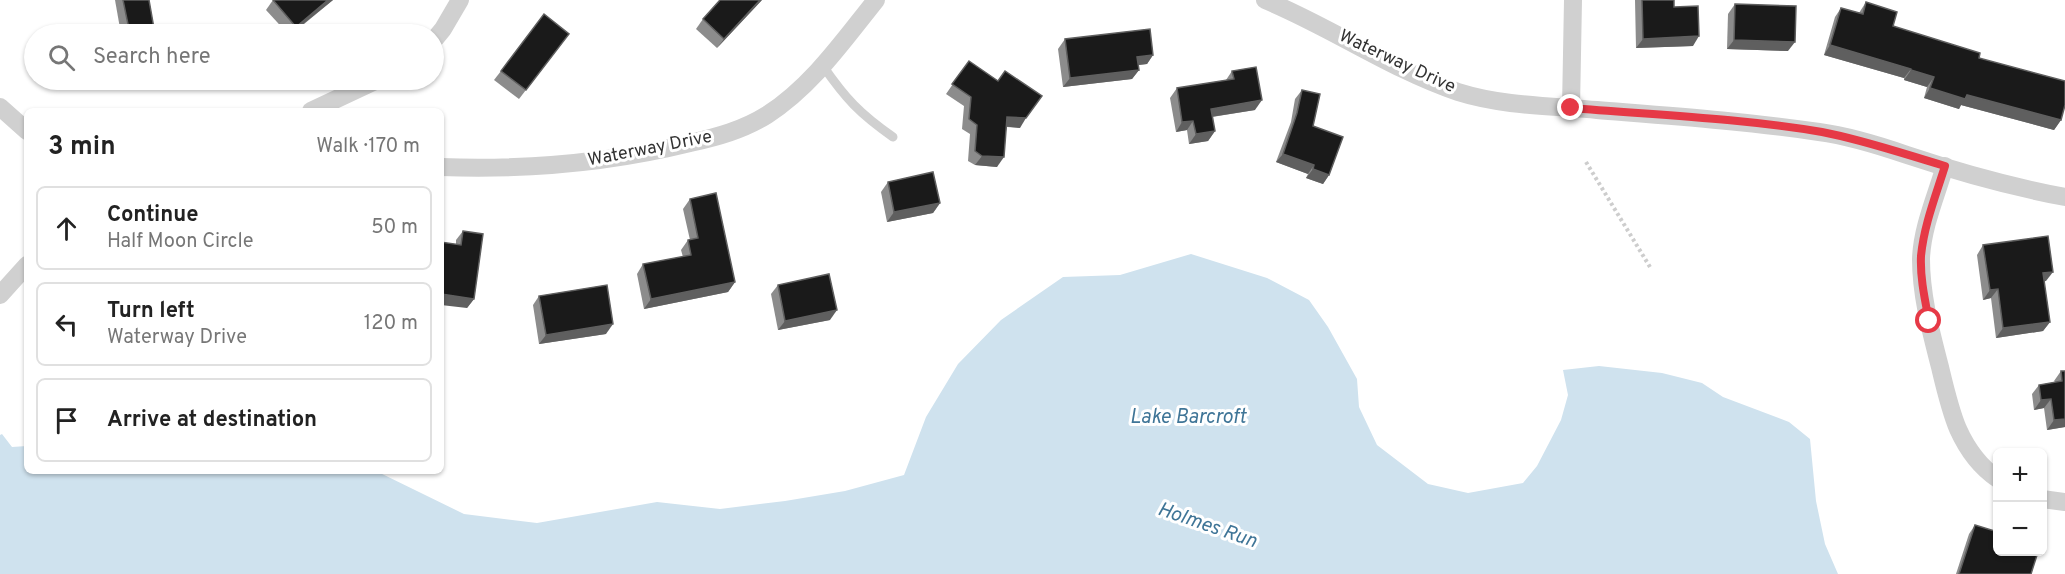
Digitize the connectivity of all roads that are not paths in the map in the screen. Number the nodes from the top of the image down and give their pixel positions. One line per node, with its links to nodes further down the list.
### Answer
1 (460, 0): 5 (street)
2 (876, 0): 6 (street, Waterway Drive)
3 (1265, 0): 10 (street, Waterway Drive)
4 (1573, 0): 10 (street)
5 (444, 27)
6 (824, 66): 12 (lane); 14 (street, Waterway Drive)
7 (356, 90): 9 (street)
8 (0, 106): 11 (street)
9 (317, 108)
10 (1571, 108): 13 (street, Waterway Drive)
11 (24, 128)
12 (892, 136)
13 (1945, 166): 15 (street, Waterway Drive); 18 (street)
14 (444, 167)
15 (2065, 197)
16 (24, 268): 17 (street)
17 (0, 295)
18 (1993, 476)
19 (2047, 500): 20 (street)
20 (2065, 502)

